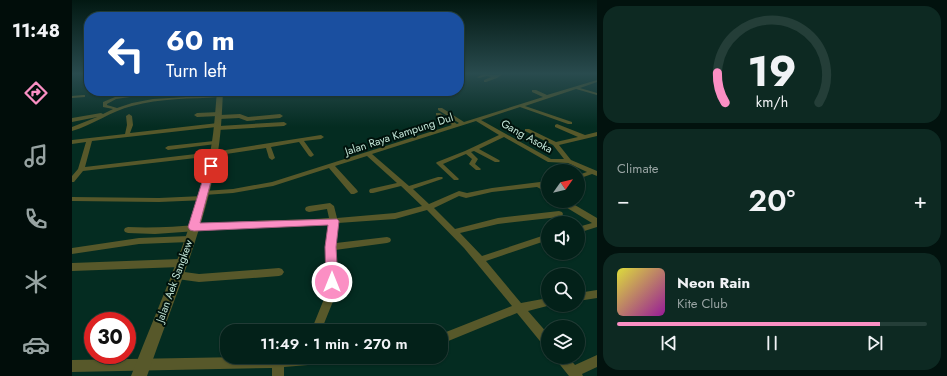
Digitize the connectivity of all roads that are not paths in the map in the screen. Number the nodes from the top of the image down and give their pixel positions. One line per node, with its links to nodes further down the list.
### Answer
1 (535, 92): 9 (street)
2 (565, 92): 9 (street, Jalan Raya Kampung Dul)
3 (83, 96): 8 (street)
4 (126, 96): 12 (street)
5 (144, 96): 10 (street)
6 (202, 96): 10 (street)
7 (219, 96): 19 (street, Jalan Aek Sangkew)
8 (72, 97)
9 (548, 97): 11 (street, Jalan Raya Kampung Dul)
10 (134, 104): 12 (street)
11 (522, 106): 18 (street, Jalan Raya Kampung Dul); 20 (street)
12 (116, 109): 13 (street)
13 (108, 114): 17 (street); 25 (street)
14 (197, 115): 19 (street)
15 (129, 116): 30 (street)
16 (280, 116): 19 (street)
17 (72, 120)
18 (478, 120): 22 (street, Jalan Raya Kampung Dul); 29 (street, Gang Asoka)
19 (218, 121): 21 (street); 30 (street); 39 (street, Jalan Aek Sangkew)
20 (570, 123)
21 (284, 124)
22 (464, 124): 23 (street, Jalan Raya Kampung Dul); 23 (street)
23 (457, 126): 42 (street, Jalan Raya Kampung Dul)
24 (556, 126): 32 (street)
25 (72, 129)
26 (527, 130): 36 (street)
27 (597, 134): 32 (street)
28 (72, 135): 33 (street)
29 (503, 135): 40 (street); 46 (street, Gang Asoka)
30 (127, 136): 34 (street)
31 (321, 137): 35 (street)
32 (584, 137): 36 (street)
33 (72, 140): 34 (street)
34 (90, 140): 48 (street)
35 (301, 140): 37 (street); 43 (street)
36 (555, 144): 46 (street)
37 (268, 146): 39 (street); 44 (street)
38 (168, 148): 39 (street)
39 (214, 149): 48 (street); 59 (street, Jalan Aek Sangkew)
40 (474, 149): 41 (street); 45 (street)
41 (467, 152): 49 (street); 53 (street)
42 (368, 154): 47 (street, Jalan Raya Kampung Dul); 56 (street)
43 (312, 155)
44 (272, 158)
45 (497, 161)
46 (569, 161): 50 (street)
47 (331, 166): 58 (street); 59 (street, Jalan Raya Kampung Dul)
48 (82, 169): 54 (street)
49 (478, 169)
50 (595, 173): 51 (street)
51 (585, 175)
52 (440, 178): 56 (street)
53 (456, 179)
54 (72, 180)
55 (539, 185): 61 (street)
56 (406, 186): 57 (street); 61 (street)
57 (373, 191)
58 (354, 192)
59 (204, 196): 60 (street, Jalan Raya Kampung Dul); 67 (street, Jalan Aek Sangkew)
60 (72, 198)
61 (429, 207): 65 (street); 71 (street)
62 (573, 208): 66 (street)
63 (309, 209): 65 (street)
64 (558, 214): 71 (street)
65 (334, 221): 67 (street); 76 (street)
66 (597, 223): 68 (street)
67 (194, 227): 70 (street); 72 (street, Jalan Aek Sangkew)
68 (585, 227)
69 (128, 230): 70 (street)
70 (155, 231): 75 (street)
71 (454, 232): 78 (street)
72 (189, 239): 75 (street); 79 (street, Jalan Aek Sangkew)
73 (541, 239): 78 (street)
74 (387, 240): 76 (street)
75 (139, 241): 77 (street)
76 (330, 247): 87 (street)
77 (72, 251)
78 (480, 260): 86 (street)
79 (180, 263): 80 (street); 82 (street, Jalan Aek Sangkew)
80 (72, 266)
81 (279, 272): 82 (street)
82 (177, 275): 95 (street, Jalan Aek Sangkew)
83 (597, 294): 84 (street)
84 (585, 296)
85 (541, 303): 86 (street)
86 (518, 308): 88 (street); 89 (street)
87 (319, 324)
88 (541, 334)
89 (448, 336)
90 (597, 361): 96 (street)
91 (247, 364): 95 (street)
92 (278, 364): 97 (street)
93 (566, 364): 96 (street)
94 (72, 366): 95 (street)
95 (140, 371)
96 (575, 374)
97 (278, 376)

